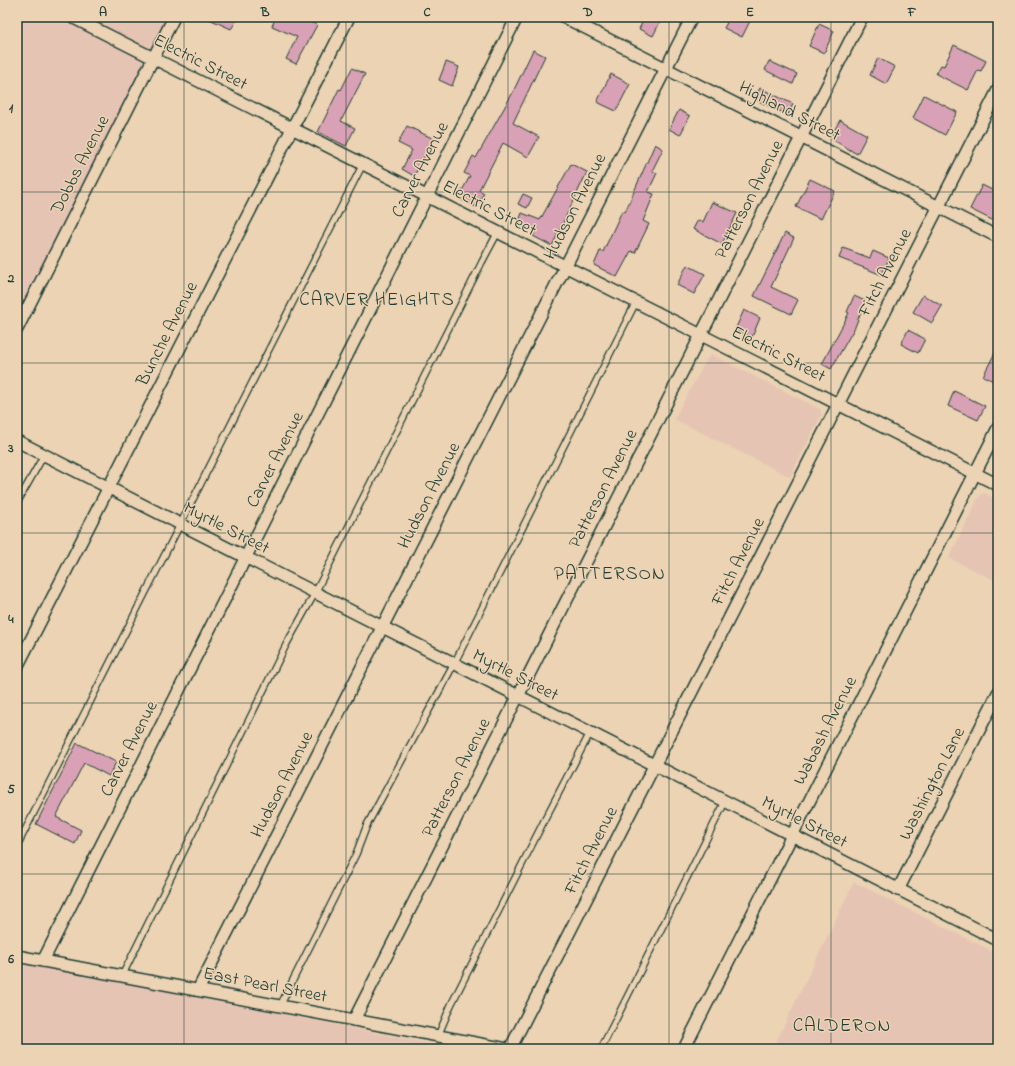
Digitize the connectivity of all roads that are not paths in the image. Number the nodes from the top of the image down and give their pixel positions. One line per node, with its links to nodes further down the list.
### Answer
1 (72, 17): 8 (street, Electric Street)
2 (174, 17): 8 (street, Dobbs Avenue)
3 (349, 17): 11 (street, Bunche Avenue)
4 (517, 17): 14 (street, Carver Avenue)
5 (564, 17): 9 (street, Highland Street)
6 (692, 17): 9 (street, Hudson Avenue)
7 (862, 17): 12 (street, Patterson Avenue)
8 (154, 58): 11 (street, Electric Street); 20 (street, Dobbs Avenue)
9 (665, 68): 12 (street, Highland Street); 18 (street, Hudson Avenue)
10 (998, 90): 15 (street, Fitch Avenue)
11 (292, 128): 13 (street, Electric Street); 28 (street, Bunche Avenue)
12 (801, 137): 15 (street, Highland Street); 21 (street, Patterson Avenue)
13 (363, 164): 14 (street, Electric Street); 30 (lane)
14 (427, 196): 16 (street, Electric Street); 31 (street, Carver Avenue)
15 (939, 207): 17 (street, Highland Street); 22 (street, Fitch Avenue)
16 (498, 232): 18 (street, Electric Street); 32 (lane)
17 (998, 237)
18 (565, 266): 19 (street, Electric Street); 33 (street, Hudson Avenue)
19 (636, 302): 21 (street, Electric Street); 34 (lane)
20 (17, 329)
21 (701, 335): 22 (street, Electric Street); 37 (street, Patterson Avenue)
22 (838, 404): 26 (street, Electric Street); 39 (street, Fitch Avenue)
23 (998, 428): 26 (street, Wabash Avenue)
24 (17, 441): 25 (street, Myrtle Street)
25 (44, 455): 28 (street, Myrtle Street); 29 (lane)
26 (975, 473): 27 (street, Electric Street); 41 (street, Wabash Avenue)
27 (998, 485)
28 (108, 488): 30 (street, Myrtle Street); 35 (street, Bunche Avenue)
29 (17, 503)
30 (180, 524): 31 (street, Myrtle Street); 42 (lane)
31 (246, 558): 32 (street, Myrtle Street); 46 (street, Carver Avenue)
32 (315, 593): 33 (street, Myrtle Street); 47 (lane)
33 (382, 627): 34 (street, Myrtle Street); 48 (street, Hudson Avenue)
34 (454, 664): 37 (street, Myrtle Street); 49 (lane)
35 (17, 667)
36 (998, 693): 43 (street, Washington Lane)
37 (518, 697): 38 (street, Myrtle Street); 50 (street, Patterson Avenue)
38 (590, 734): 39 (street, Myrtle Street); 51 (lane)
39 (654, 766): 40 (street, Myrtle Street); 52 (street, Fitch Avenue)
40 (725, 802): 41 (street, Myrtle Street); 53 (lane)
41 (791, 836): 43 (street, Myrtle Street); 54 (street, Wabash Avenue)
42 (17, 846)
43 (898, 890): 44 (street, Myrtle Street)
44 (998, 940)
45 (17, 956): 46 (street, East Pearl Street)
46 (43, 961): 47 (street, East Pearl Street)
47 (122, 976): 48 (street, East Pearl Street)
48 (198, 990): 49 (street, East Pearl Street)
49 (280, 1006): 50 (street, East Pearl Street)
50 (354, 1020): 51 (street, East Pearl Street)
51 (438, 1036): 52 (street, East Pearl Street)
52 (509, 1049)
53 (601, 1049)
54 (684, 1049)

